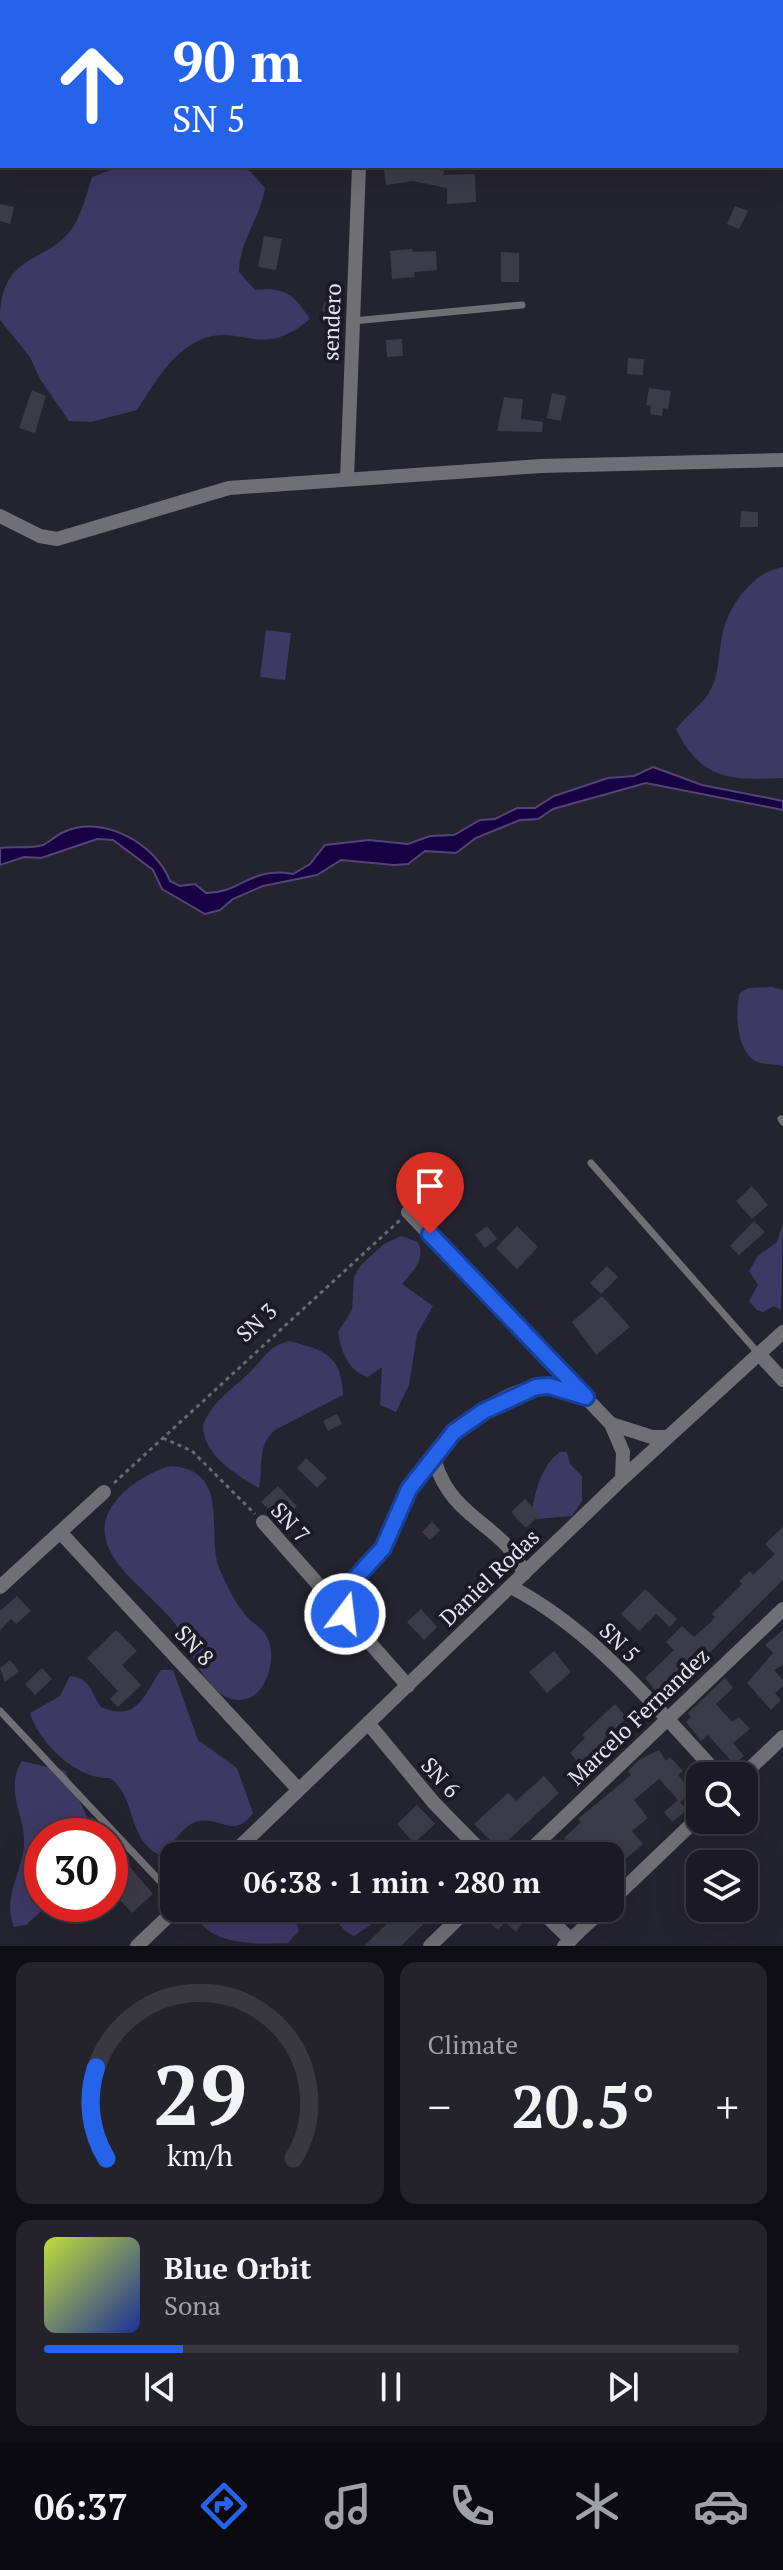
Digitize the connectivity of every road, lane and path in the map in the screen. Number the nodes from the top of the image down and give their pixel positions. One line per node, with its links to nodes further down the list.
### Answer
1 (359, 168): 3 (street, sendero)
2 (522, 305): 3 (lane)
3 (353, 321): 5 (street, sendero)
4 (783, 460): 5 (street)
5 (347, 479): 6 (street)
6 (0, 516)
7 (591, 1163): 11 (lane)
8 (437, 1185): 9 (lane)
9 (408, 1212): 13 (street); 16 (path, SN 3)
10 (783, 1332): 11 (street, Daniel Rodas)
11 (759, 1354): 12 (street); 15 (street, Daniel Rodas)
12 (783, 1380)
13 (586, 1397): 14 (street); 17 (street)
14 (611, 1424): 15 (street); 18 (street)
15 (668, 1437): 18 (street, Daniel Rodas)
16 (162, 1438): 19 (path, SN 3); 20 (path, SN 7)
17 (435, 1462): 22 (street); 26 (street)
18 (622, 1479): 22 (street, Daniel Rodas)
19 (104, 1492): 21 (street)
20 (263, 1522): 26 (street, SN 7)
21 (60, 1532): 23 (street); 34 (street, SN 8)
22 (524, 1574): 24 (street, Daniel Rodas)
23 (0, 1587)
24 (511, 1587): 27 (street, Daniel Rodas); 29 (street, SN 5)
25 (783, 1609): 29 (street, Marcelo Fernandez)
26 (345, 1614): 27 (street, SN 7)
27 (408, 1686): 30 (street, Daniel Rodas)
28 (0, 1711): 39 (lane)
29 (666, 1719): 32 (street, SN 5); 38 (street, Marcelo Fernandez)
30 (368, 1723): 34 (street, Daniel Rodas); 37 (street, SN 6)
31 (783, 1737): 33 (street)
32 (707, 1762)
33 (757, 1762)
34 (298, 1789): 36 (street, Daniel Rodas)
35 (686, 1829): 40 (street)
36 (244, 1842)
37 (472, 1842)
38 (539, 1842)
39 (160, 1881)
40 (624, 1889)
41 (162, 1922): 46 (street)
42 (455, 1922): 47 (street)
43 (550, 1922): 45 (street)
44 (590, 1922): 45 (street)
45 (568, 1943)
46 (137, 1946)
47 (430, 1946)

